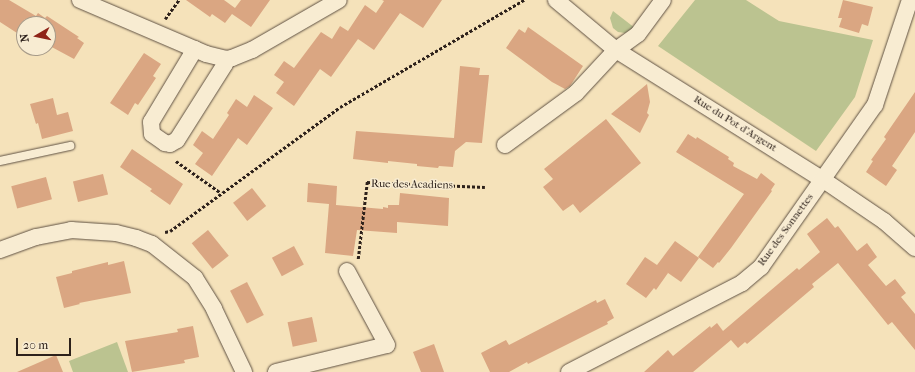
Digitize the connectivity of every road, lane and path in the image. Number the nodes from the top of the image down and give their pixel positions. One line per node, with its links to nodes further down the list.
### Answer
1 (80, 0): 8 (street)
2 (179, 0): 8 (path)
3 (339, 0): 11 (street)
4 (524, 0): 18 (path)
5 (556, 0): 10 (street, Rue du Pot d'Argent)
6 (663, 0): 10 (street)
7 (910, 0): 16 (street, Rue des Sonnettes)
8 (156, 33): 9 (street)
9 (196, 49): 11 (street); 12 (street)
10 (616, 50): 13 (street); 16 (street, Rue du Pot d'Argent)
11 (226, 59): 12 (street)
12 (170, 144): 18 (path)
13 (505, 145)
14 (70, 146): 15 (lane)
15 (0, 161)
16 (822, 179): 20 (street, Rue du Pot d'Argent); 25 (street, Rue des Sonnettes)
17 (485, 187): 22 (path, Rue des Acadiens)
18 (220, 193): 19 (path)
19 (152, 244): 21 (street); 23 (street)
20 (915, 248)
21 (0, 250)
22 (347, 271): 24 (street)
23 (244, 372)
24 (276, 372)
25 (569, 372)

